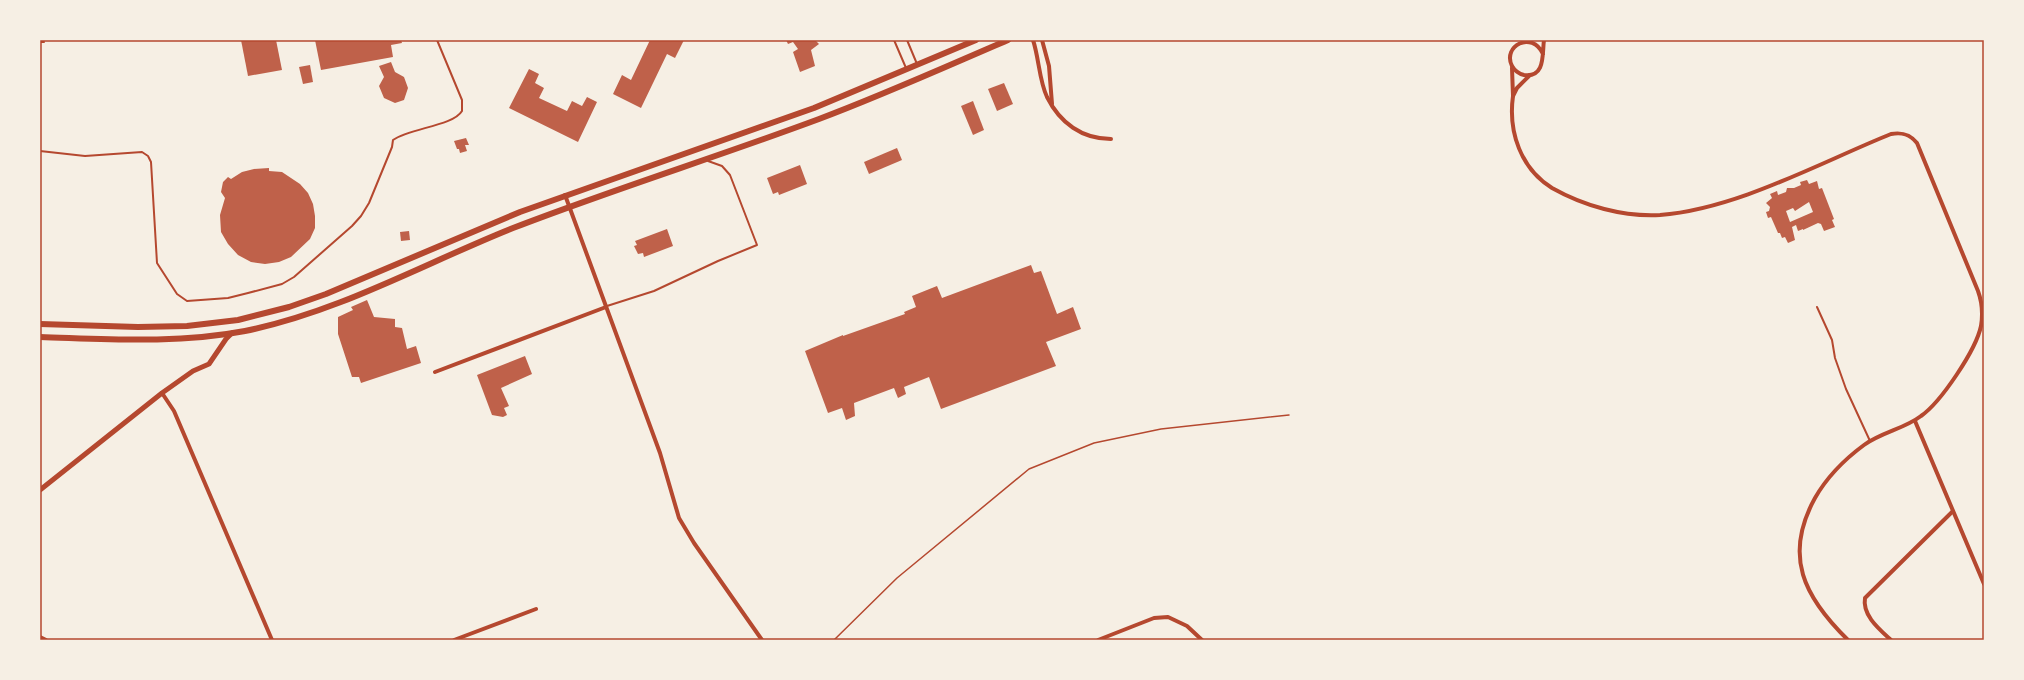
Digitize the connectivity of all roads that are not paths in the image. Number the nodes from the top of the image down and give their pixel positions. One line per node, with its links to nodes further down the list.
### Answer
1 (437, 40): 20 (lane)
2 (894, 40): 15 (lane)
3 (907, 40): 13 (lane)
4 (976, 40): 13 (highway)
5 (1008, 40): 21 (highway)
6 (1033, 40): 18 (street)
7 (1042, 40): 18 (street)
8 (1544, 40): 12 (street)
9 (1527, 41): 12 (street); 14 (street)
10 (40, 42): 11 (lane)
11 (44, 42)
12 (1543, 54): 16 (street)
13 (918, 65): 15 (highway)
14 (1512, 65): 16 (street); 17 (street)
15 (907, 70): 22 (highway)
16 (1530, 75): 17 (street)
17 (1513, 96): 24 (street)
18 (1052, 104): 19 (street)
19 (1111, 139)
20 (40, 151)
21 (705, 160): 23 (highway); 25 (lane)
22 (565, 195): 23 (street); 27 (highway)
23 (570, 207): 25 (street); 28 (highway)
24 (1982, 297): 32 (street)
25 (606, 307): 30 (street); 42 (street)
26 (1817, 307): 33 (lane)
27 (40, 324)
28 (232, 333): 29 (highway); 31 (street)
29 (40, 337)
30 (435, 372)
31 (163, 392): 34 (street); 40 (street)
32 (1915, 421): 33 (street); 35 (street)
33 (1870, 441): 45 (street)
34 (40, 491)
35 (1952, 512): 36 (street); 46 (street)
36 (1984, 584)
37 (536, 609): 41 (street)
38 (40, 637): 39 (street)
39 (46, 640)
40 (272, 640)
41 (454, 640)
42 (762, 640)
43 (1098, 640): 44 (street)
44 (1202, 640)
45 (1848, 640)
46 (1891, 640)

